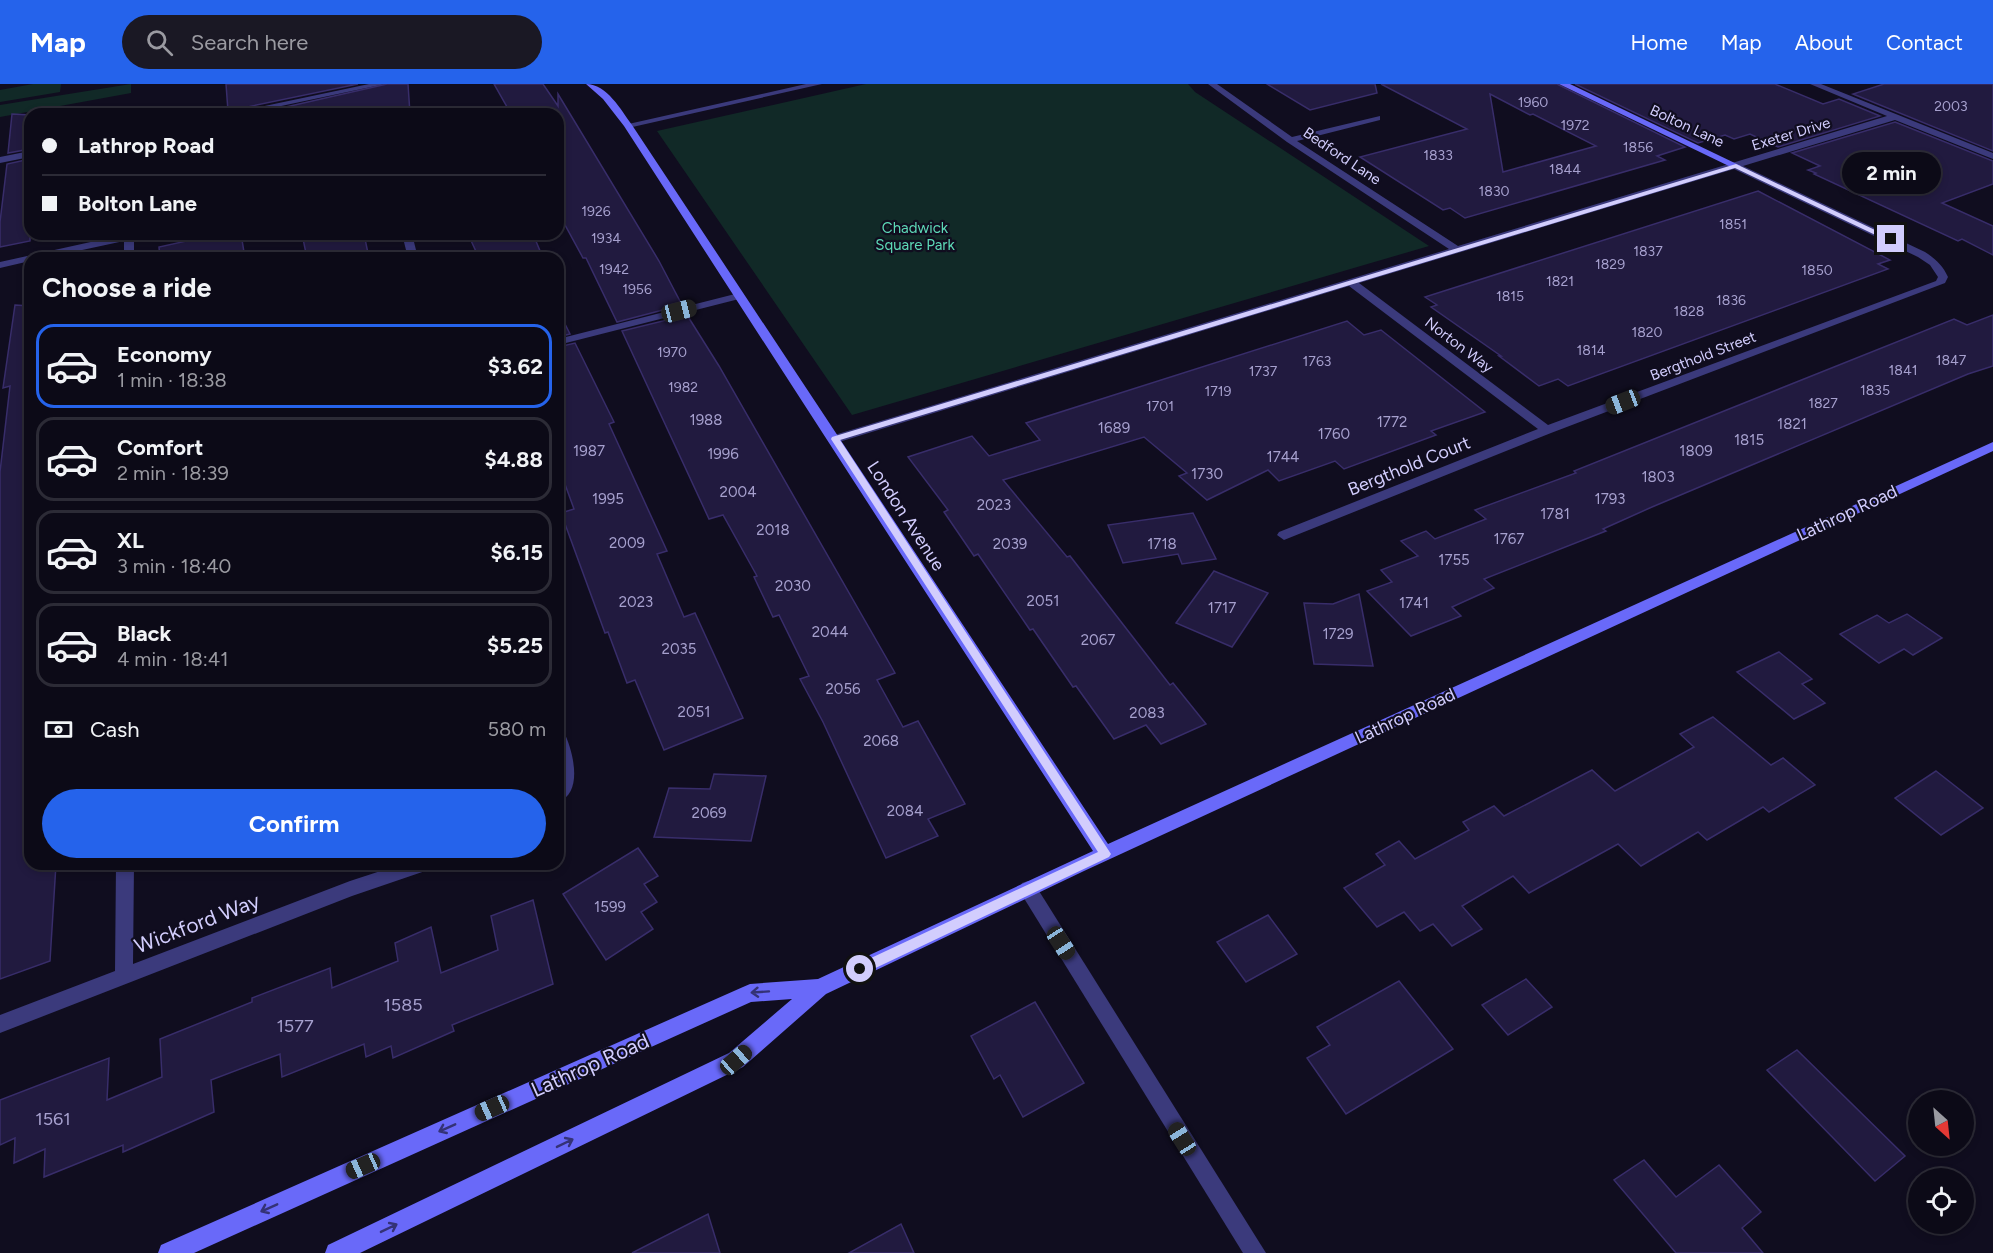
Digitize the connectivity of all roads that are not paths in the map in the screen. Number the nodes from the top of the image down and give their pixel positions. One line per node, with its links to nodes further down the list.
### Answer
1 (381, 84): 7 (street)
2 (590, 84): 10 (main road, London Avenue)
3 (818, 84): 10 (street)
4 (1212, 84): 11 (street, Bedford Lane)
5 (1563, 84): 15 (main road, Bolton Lane)
6 (1814, 84): 8 (street)
7 (261, 108)
8 (1894, 117): 13 (street); 15 (street, Exeter Drive)
9 (1377, 118): 11 (street)
10 (628, 125): 22 (main road, London Avenue)
11 (1290, 140): 17 (street, Bedford Lane)
12 (24, 155): 14 (street)
13 (1993, 156)
14 (0, 160)
15 (1736, 166): 17 (street, Exeter Drive); 23 (street, Bolton Lane)
16 (115, 240): 18 (street)
17 (1457, 250): 21 (street, Exeter Drive)
18 (59, 252)
19 (24, 260): 20 (street)
20 (0, 265)
21 (1352, 283): 25 (street, Norton Way); 26 (street, Exeter Drive)
22 (739, 296): 24 (street); 26 (main road, London Avenue)
23 (1870, 309): 25 (street, Bergthold Street)
24 (564, 340)
25 (1547, 430): 28 (street, Bergthold Court)
26 (835, 439): 31 (main road, London Avenue)
27 (1993, 446): 31 (main road, Lathrop Road)
28 (1284, 535)
29 (564, 759): 30 (street)
30 (564, 786)
31 (1105, 854): 34 (main road, Lathrop Road)
32 (125, 870): 35 (street)
33 (406, 870): 35 (street, Wickford Way)
34 (1028, 889): 36 (main road, Lathrop Road); 40 (street)
35 (124, 975): 37 (street, Wickford Way)
36 (819, 988): 38 (main road, Lathrop Road, one-way to 38); 39 (main road, Lathrop Road, one-way to 36)
37 (0, 1024)
38 (169, 1253)
39 (336, 1253)
40 (1255, 1253)

